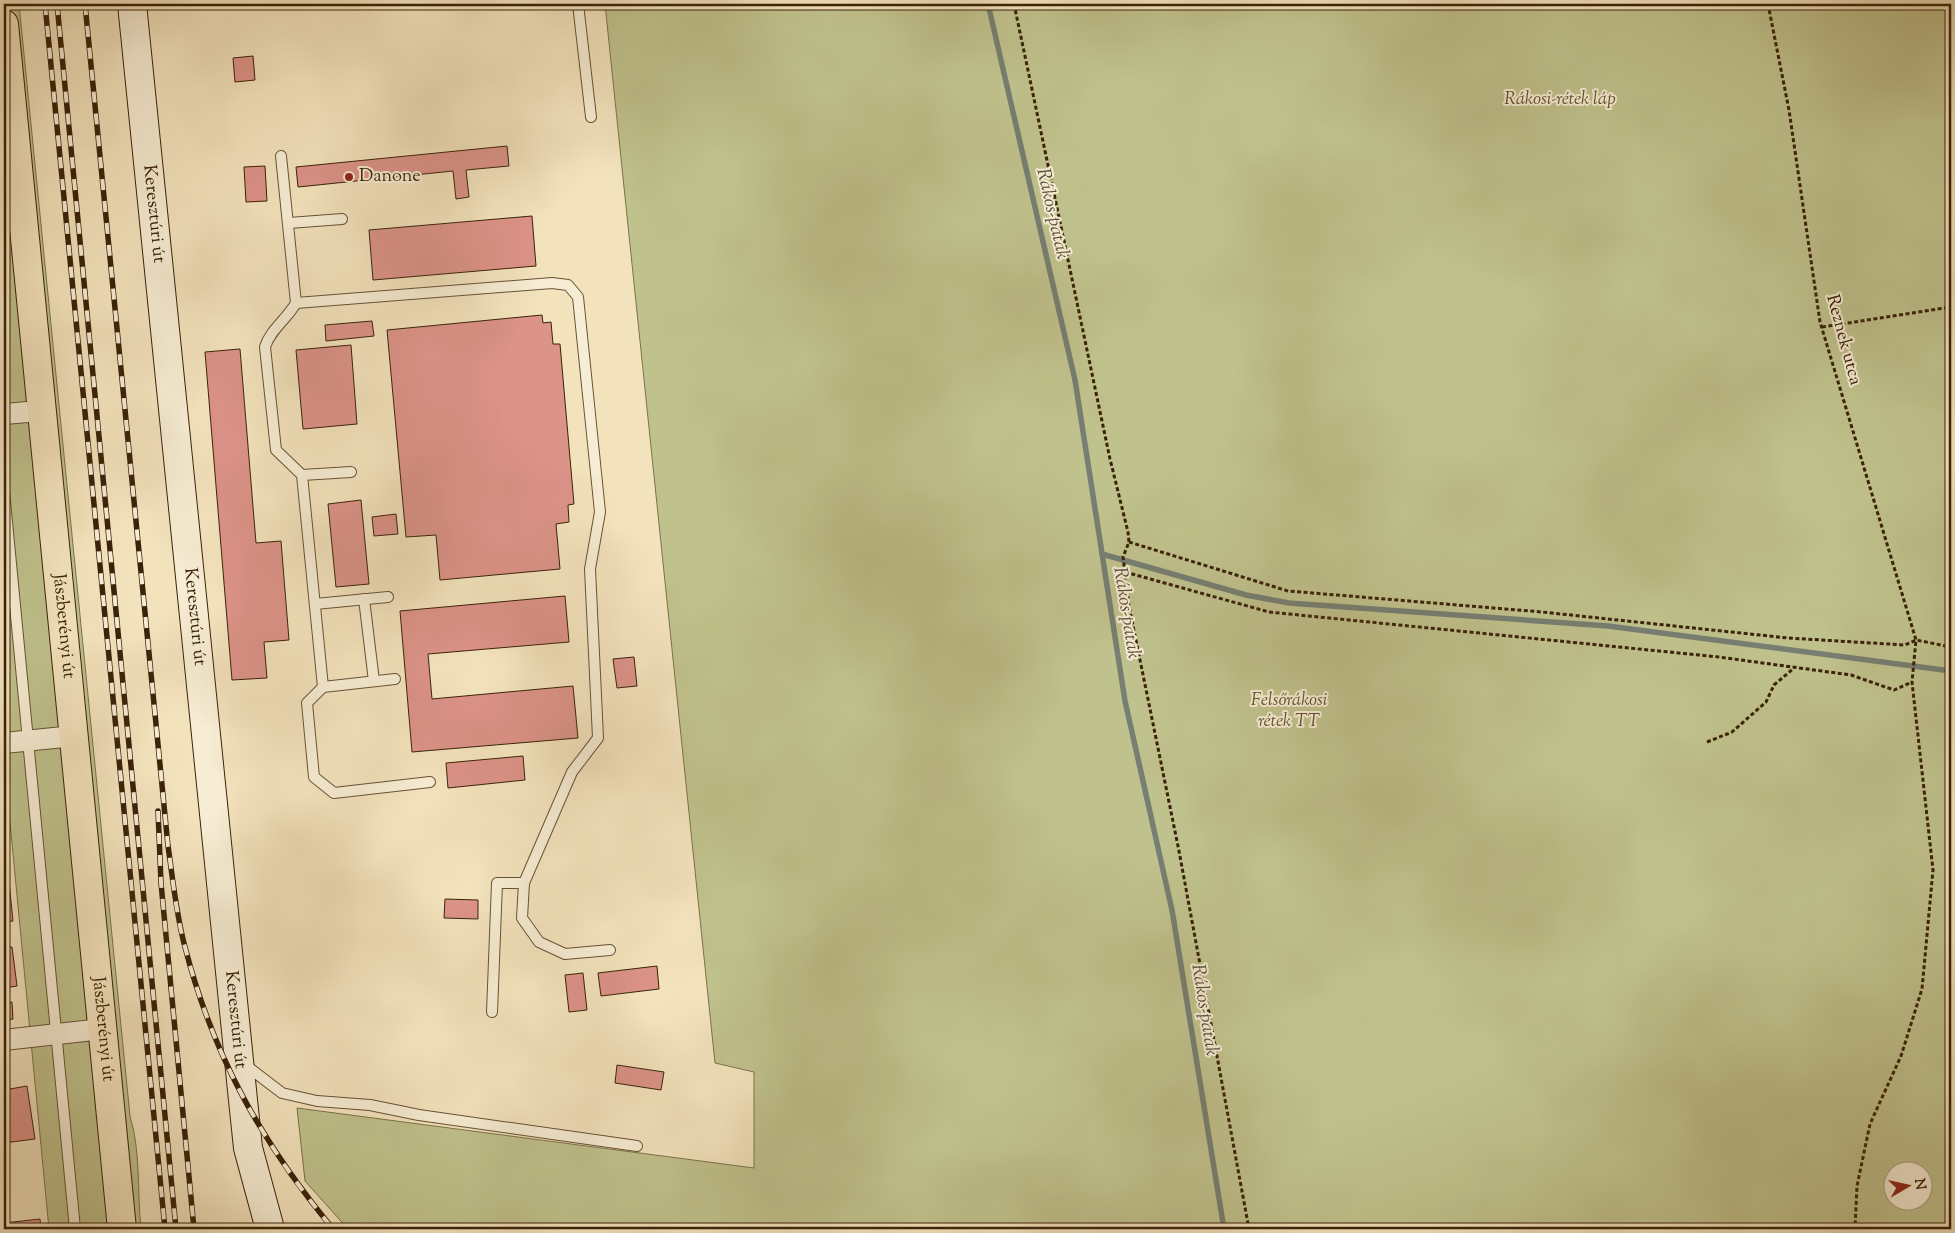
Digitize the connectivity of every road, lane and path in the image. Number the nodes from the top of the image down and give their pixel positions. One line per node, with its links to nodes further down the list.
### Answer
1 (132, 4): 42 (main road, Keresztúri út)
2 (578, 4): 7 (lane)
3 (1014, 4): 19 (path)
4 (1768, 4): 13 (path, Reznek utca)
5 (4, 24): 6 (main road, Jászberényi út)
6 (7, 89): 14 (main road, Jászberényi út)
7 (591, 117)
8 (281, 156): 10 (lane)
9 (342, 219): 10 (lane)
10 (289, 223): 11 (lane)
11 (296, 303): 17 (lane); 36 (lane)
12 (1951, 307): 13 (path)
13 (1822, 327): 24 (path, Reznek utca)
14 (40, 411): 15 (street); 31 (main road, Jászberényi út)
15 (4, 414)
16 (351, 472): 17 (lane)
17 (302, 475): 23 (lane)
18 (4, 491): 32 (lane)
19 (1129, 542): 20 (path); 24 (path)
20 (1125, 572): 26 (path); 47 (path)
21 (388, 597): 22 (lane)
22 (364, 599): 23 (lane); 28 (lane)
23 (315, 604): 30 (lane)
24 (1916, 640): 25 (path); 29 (path, Reznek utca)
25 (1951, 647)
26 (1794, 667): 29 (path); 33 (path)
27 (395, 679): 28 (lane)
28 (374, 681): 30 (lane)
29 (1912, 682): 48 (path, Reznek utca)
30 (324, 687): 35 (lane)
31 (74, 736): 32 (street); 39 (main road, Jászberényi út)
32 (29, 740): 34 (street); 40 (lane)
33 (1707, 742)
34 (4, 743)
35 (430, 782)
36 (524, 882): 37 (lane); 38 (lane)
37 (610, 950)
38 (492, 1012)
39 (102, 1029): 40 (street); 45 (main road, Jászberényi út)
40 (55, 1035): 41 (street); 44 (lane)
41 (4, 1040)
42 (239, 1061): 43 (lane); 46 (main road, Keresztúri út)
43 (637, 1146)
44 (75, 1229)
45 (122, 1229)
46 (270, 1229)
47 (1249, 1229)
48 (1855, 1229)

